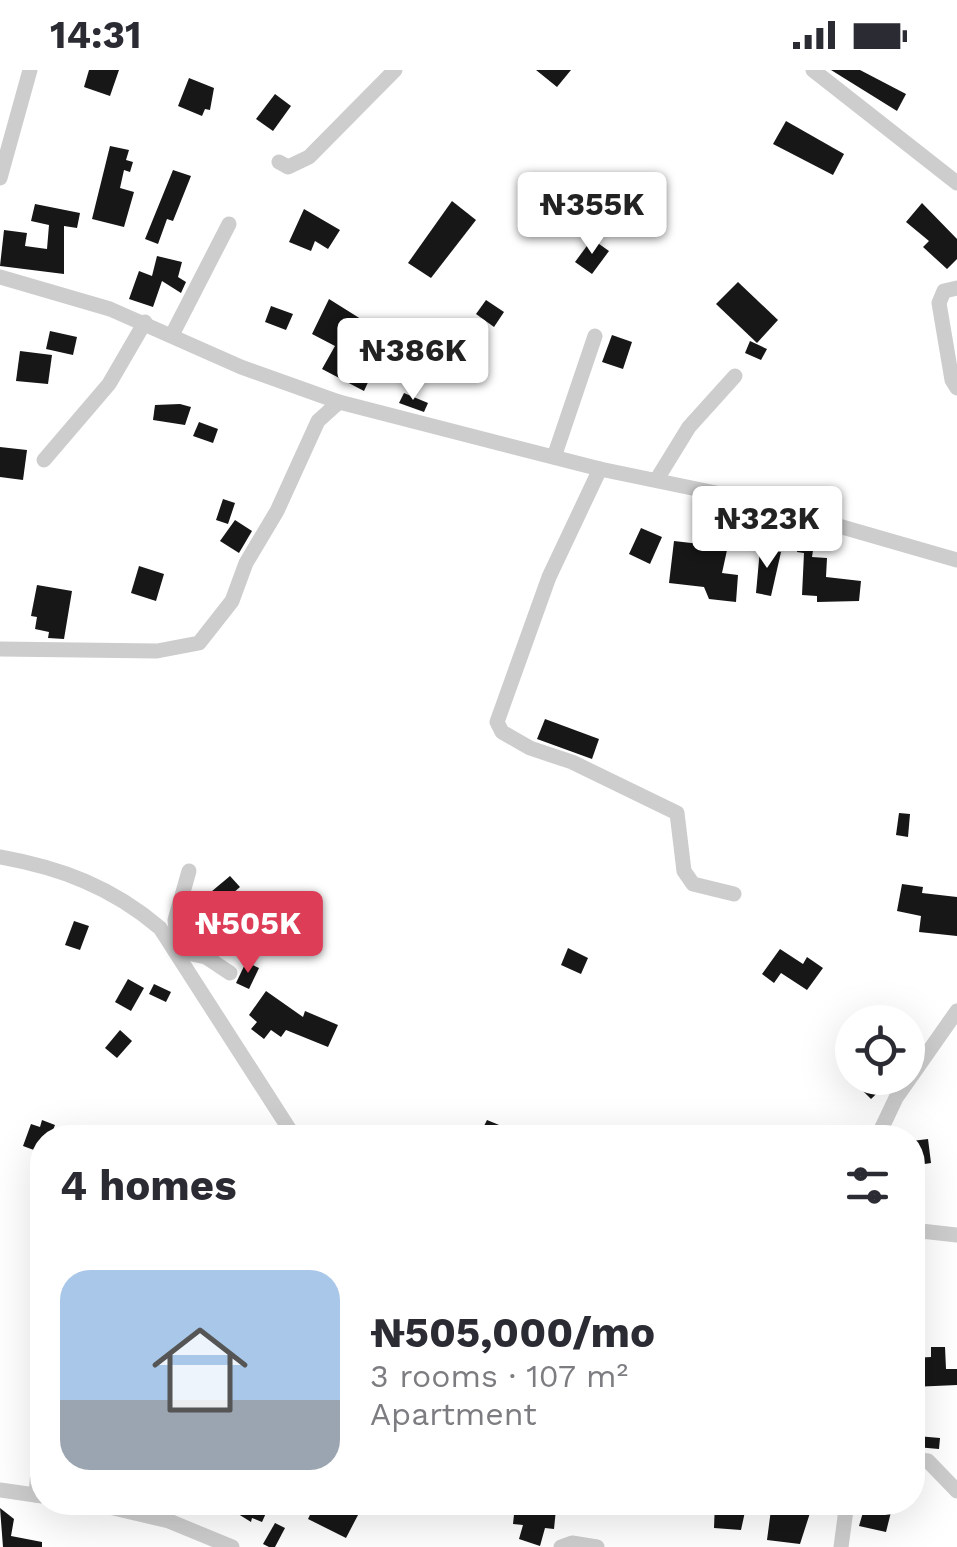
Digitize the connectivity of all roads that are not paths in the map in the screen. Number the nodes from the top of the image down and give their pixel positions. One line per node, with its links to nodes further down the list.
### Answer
1 (30, 70): 5 (street)
2 (395, 70): 4 (street)
3 (813, 70): 6 (street)
4 (279, 162)
5 (0, 178)
6 (957, 183)
7 (229, 224): 11 (street)
8 (0, 277): 10 (street)
9 (957, 288): 14 (street)
10 (145, 322): 11 (street); 17 (street)
11 (173, 333): 15 (street)
12 (595, 336): 16 (street)
13 (735, 376): 19 (street)
14 (957, 388)
15 (339, 402): 16 (street); 21 (street)
16 (554, 457): 18 (street)
17 (44, 460)
18 (600, 469): 19 (street); 24 (street)
19 (657, 479): 20 (street)
20 (957, 560)
21 (0, 649)
22 (0, 857): 25 (street)
23 (189, 871): 25 (street)
24 (734, 894)
25 (178, 951): 26 (street); 28 (street)
26 (230, 972)
27 (957, 1011): 29 (street)
28 (287, 1125)
29 (883, 1125)
30 (925, 1231): 31 (street)
31 (957, 1235)
32 (925, 1461): 34 (street)
33 (0, 1490): 35 (street)
34 (957, 1491)
35 (30, 1494)
36 (143, 1515): 38 (street)
37 (845, 1515): 41 (street)
38 (232, 1547)
39 (561, 1547): 40 (street)
40 (597, 1547)
41 (841, 1547)

